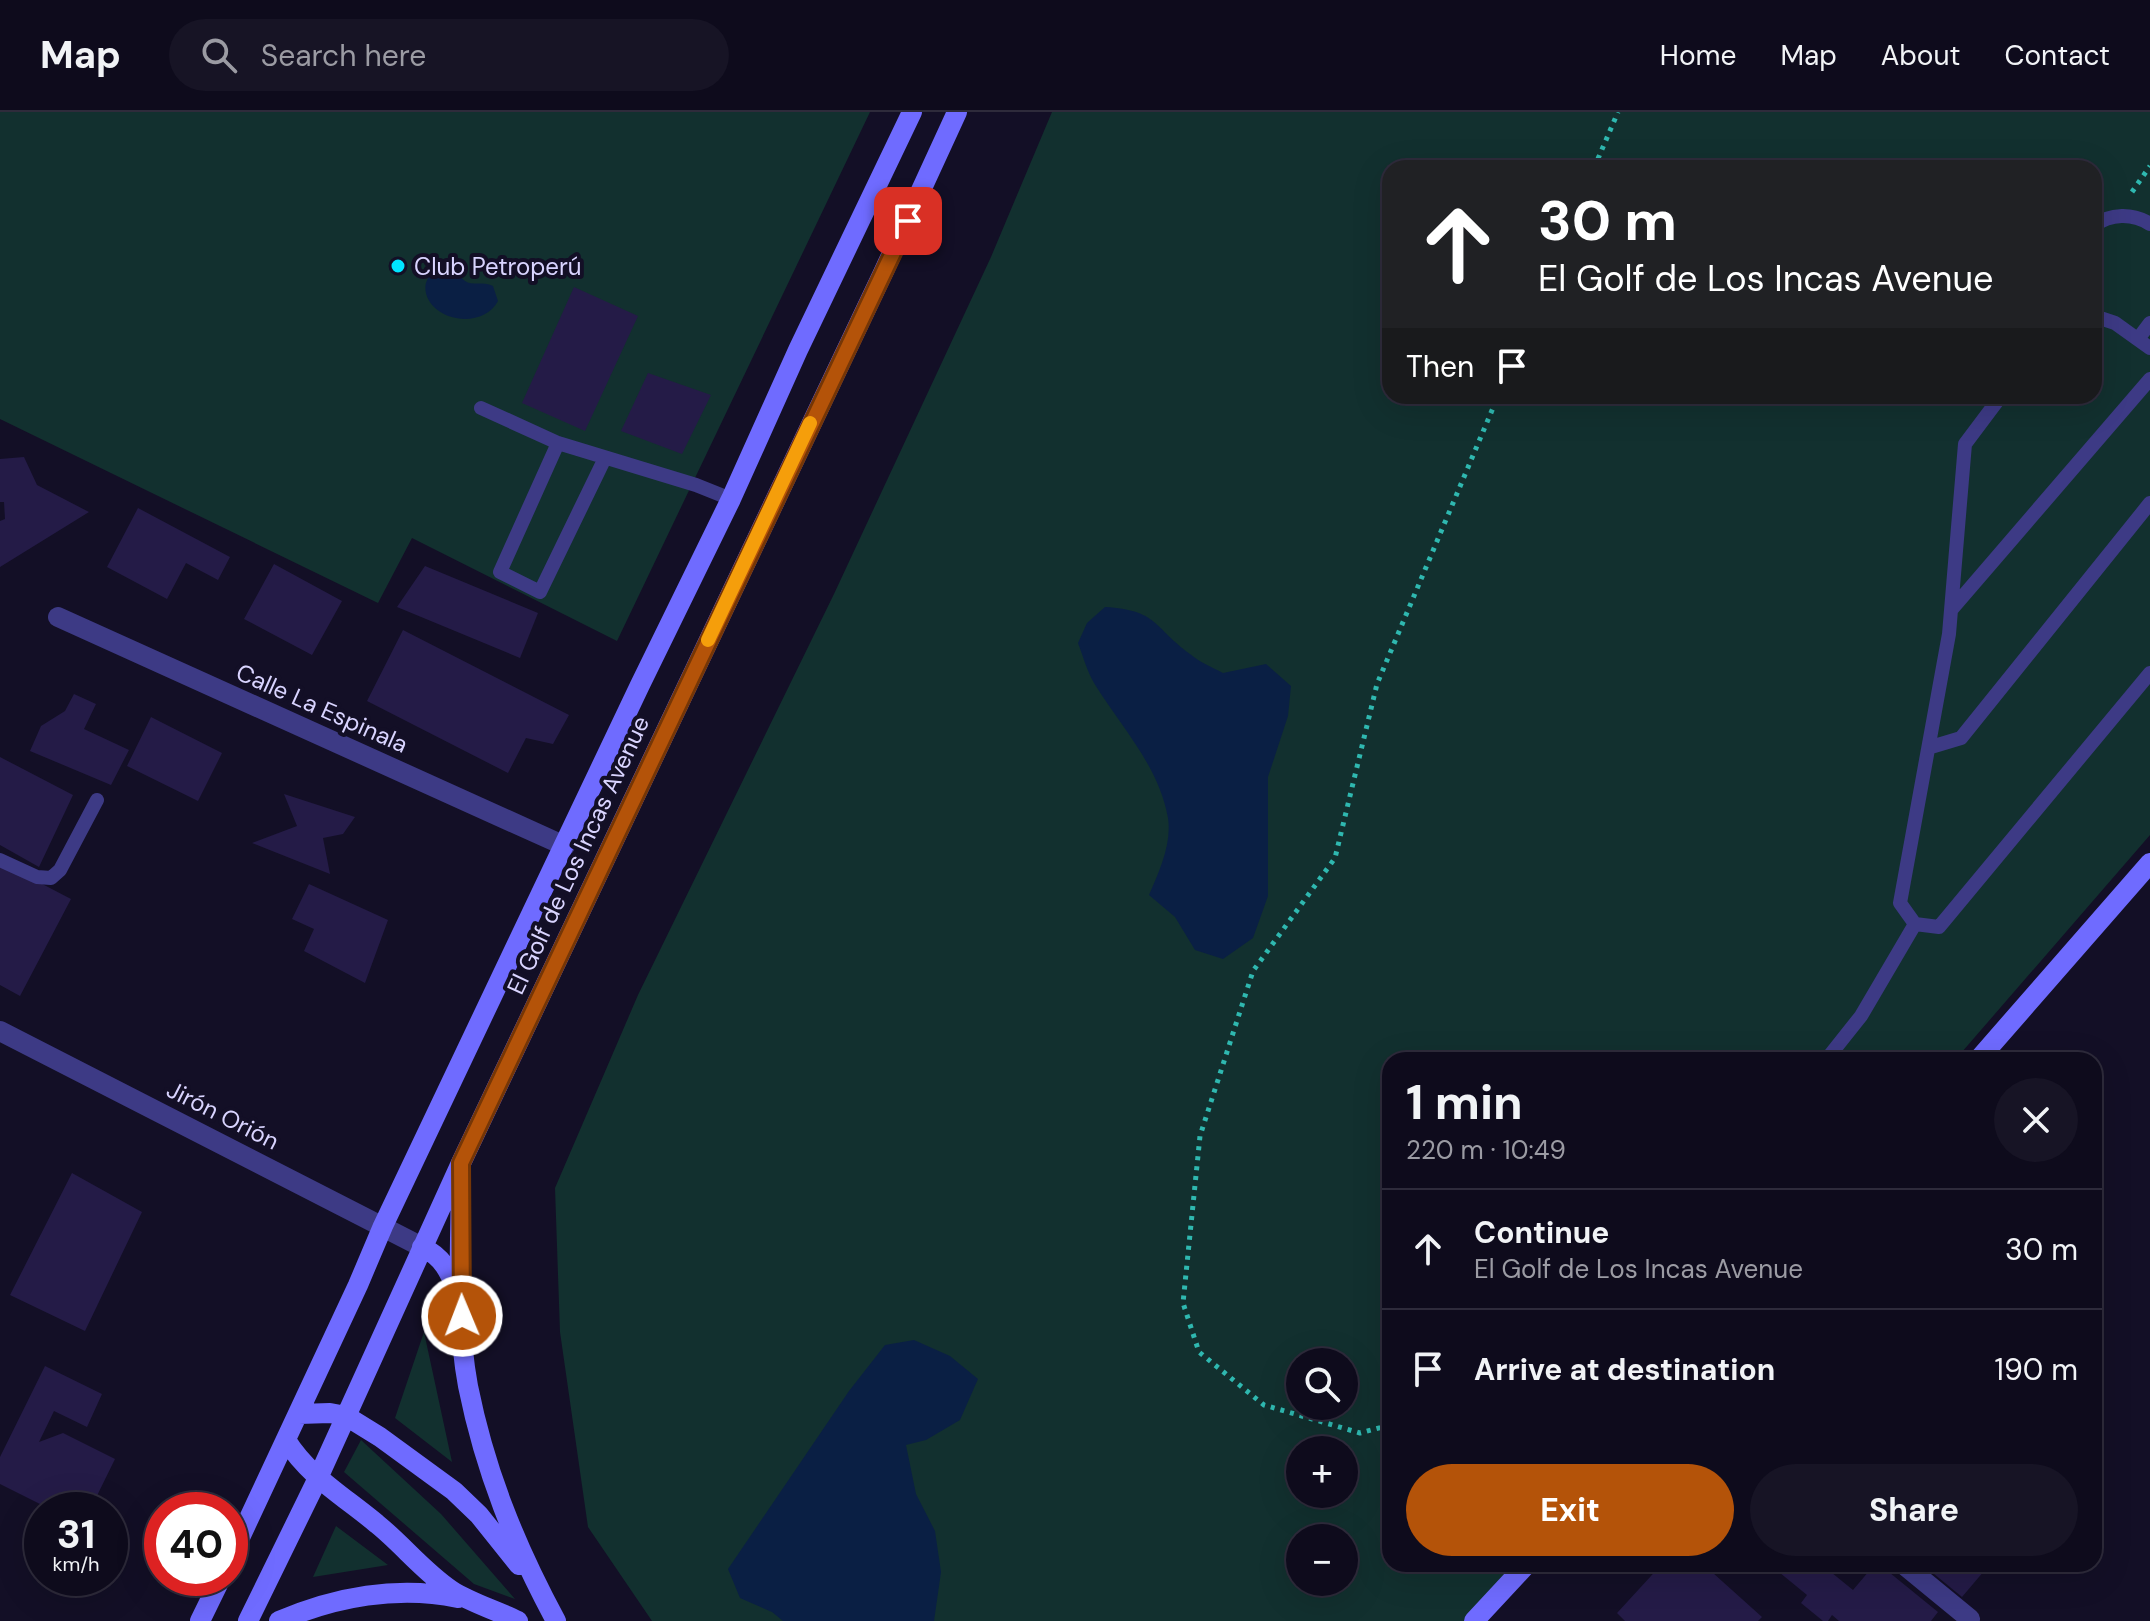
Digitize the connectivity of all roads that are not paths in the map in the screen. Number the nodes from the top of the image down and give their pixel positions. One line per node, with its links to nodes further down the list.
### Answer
1 (912, 112): 13 (street, El Golf de Los Incas Avenue)
2 (957, 112): 27 (street, El Golf de Los Incas Avenue)
3 (2102, 222): 4 (lane)
4 (2150, 224)
5 (2102, 319): 7 (lane)
6 (2150, 323): 7 (lane)
7 (2144, 343)
8 (2150, 379): 15 (lane)
9 (1995, 404): 15 (lane)
10 (481, 408): 11 (lane)
11 (558, 443): 12 (lane); 12 (lane)
12 (605, 458): 13 (lane)
13 (731, 499): 20 (street, El Golf de Los Incas Avenue)
14 (2150, 503): 18 (lane)
15 (1951, 609): 18 (lane)
16 (58, 617): 20 (street, Calle La Espinala)
17 (2150, 673): 23 (lane)
18 (1931, 747): 23 (lane)
19 (97, 800): 21 (lane)
20 (565, 846): 28 (street, El Golf de Los Incas Avenue)
21 (0, 860)
22 (2150, 863): 26 (street)
23 (1915, 924): 25 (lane)
24 (0, 1031): 28 (street, Jirón Orión)
25 (1832, 1052)
26 (1985, 1052)
27 (461, 1163): 29 (street, El Golf de Los Incas Avenue); 30 (street)
28 (383, 1226): 29 (street, Jirón Orión); 31 (street, El Golf de Los Incas Avenue)
29 (422, 1247): 30 (street); 32 (street, El Golf de Los Incas Avenue)
30 (461, 1296): 38 (street)
31 (299, 1414): 32 (street); 33 (street, El Golf de Los Incas Avenue)
32 (346, 1416): 34 (street, El Golf de Los Incas Avenue); 38 (street)
33 (286, 1440): 34 (street); 35 (street, El Golf de Los Incas Avenue)
34 (318, 1478): 40 (street); 43 (street, El Golf de Los Incas Avenue)
35 (248, 1521)
36 (1520, 1572): 47 (street)
37 (1913, 1572): 41 (street)
38 (539, 1590): 46 (street)
39 (212, 1596): 42 (street)
40 (470, 1601): 44 (street); 45 (street)
41 (1970, 1619)
42 (200, 1621)
43 (248, 1621)
44 (279, 1621)
45 (518, 1621)
46 (556, 1621)
47 (1474, 1621)

